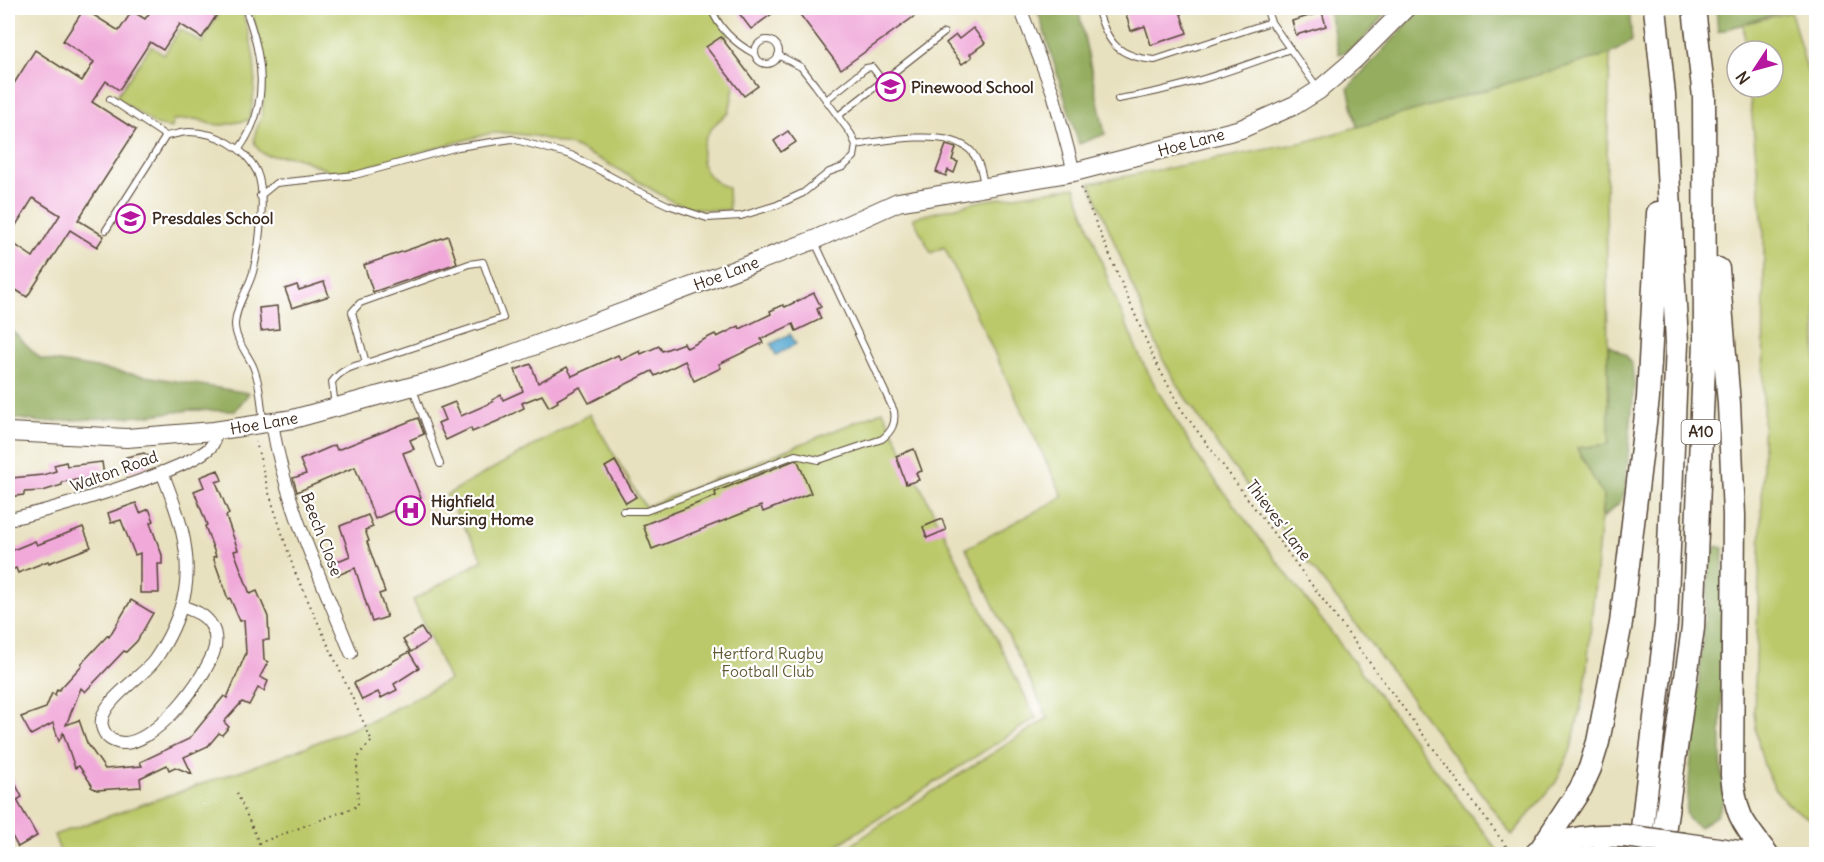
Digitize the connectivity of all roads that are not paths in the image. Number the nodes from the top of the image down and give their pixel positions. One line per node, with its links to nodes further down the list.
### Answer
1 (246, 8): 24 (lane)
2 (711, 8): 12 (lane)
3 (1020, 8): 25 (street)
4 (1097, 8): 9 (lane)
5 (1266, 8): 9 (lane)
6 (1406, 8): 15 (street, Hoe Lane)
7 (1655, 8): 16 (highway, A10)
8 (1694, 8): 17 (highway, A10)
9 (1271, 22): 11 (lane)
10 (944, 33): 14 (lane)
11 (1290, 49): 15 (lane); 19 (lane)
12 (755, 54): 13 (lane); 13 (lane)
13 (778, 55): 20 (lane)
14 (882, 80): 20 (lane); 21 (lane)
15 (1319, 90): 25 (street, Hoe Lane)
16 (1664, 95): 42 (highway); 43 (highway, A10)
17 (1704, 97): 44 (highway, A10); 46 (highway)
18 (110, 99): 22 (lane)
19 (1118, 99)
20 (826, 100): 21 (lane)
21 (838, 116): 23 (lane)
22 (166, 136): 24 (lane); 28 (lane)
23 (856, 145): 26 (lane); 27 (lane)
24 (238, 149): 27 (lane)
25 (1074, 172): 26 (street, Hoe Lane)
26 (984, 187): 29 (street, Hoe Lane)
27 (260, 196): 33 (lane)
28 (106, 230)
29 (814, 240): 31 (street, Hoe Lane); 38 (lane)
30 (366, 363): 30 (lane); 32 (lane)
31 (412, 386): 32 (street, Hoe Lane); 36 (lane)
32 (335, 407): 33 (street, Hoe Lane)
33 (263, 424): 34 (street, Hoe Lane); 41 (street, Beech Close)
34 (214, 431): 35 (street, Hoe Lane); 37 (street, Walton Road)
35 (8, 432)
36 (440, 464)
37 (162, 472): 39 (street, Walton Road); 40 (street)
38 (623, 511)
39 (8, 519)
40 (181, 606): 40 (street)
41 (351, 653)
42 (1537, 853): 45 (highway, bridge)
43 (1639, 855)
44 (1662, 855)
45 (1753, 855)
46 (1767, 855)

